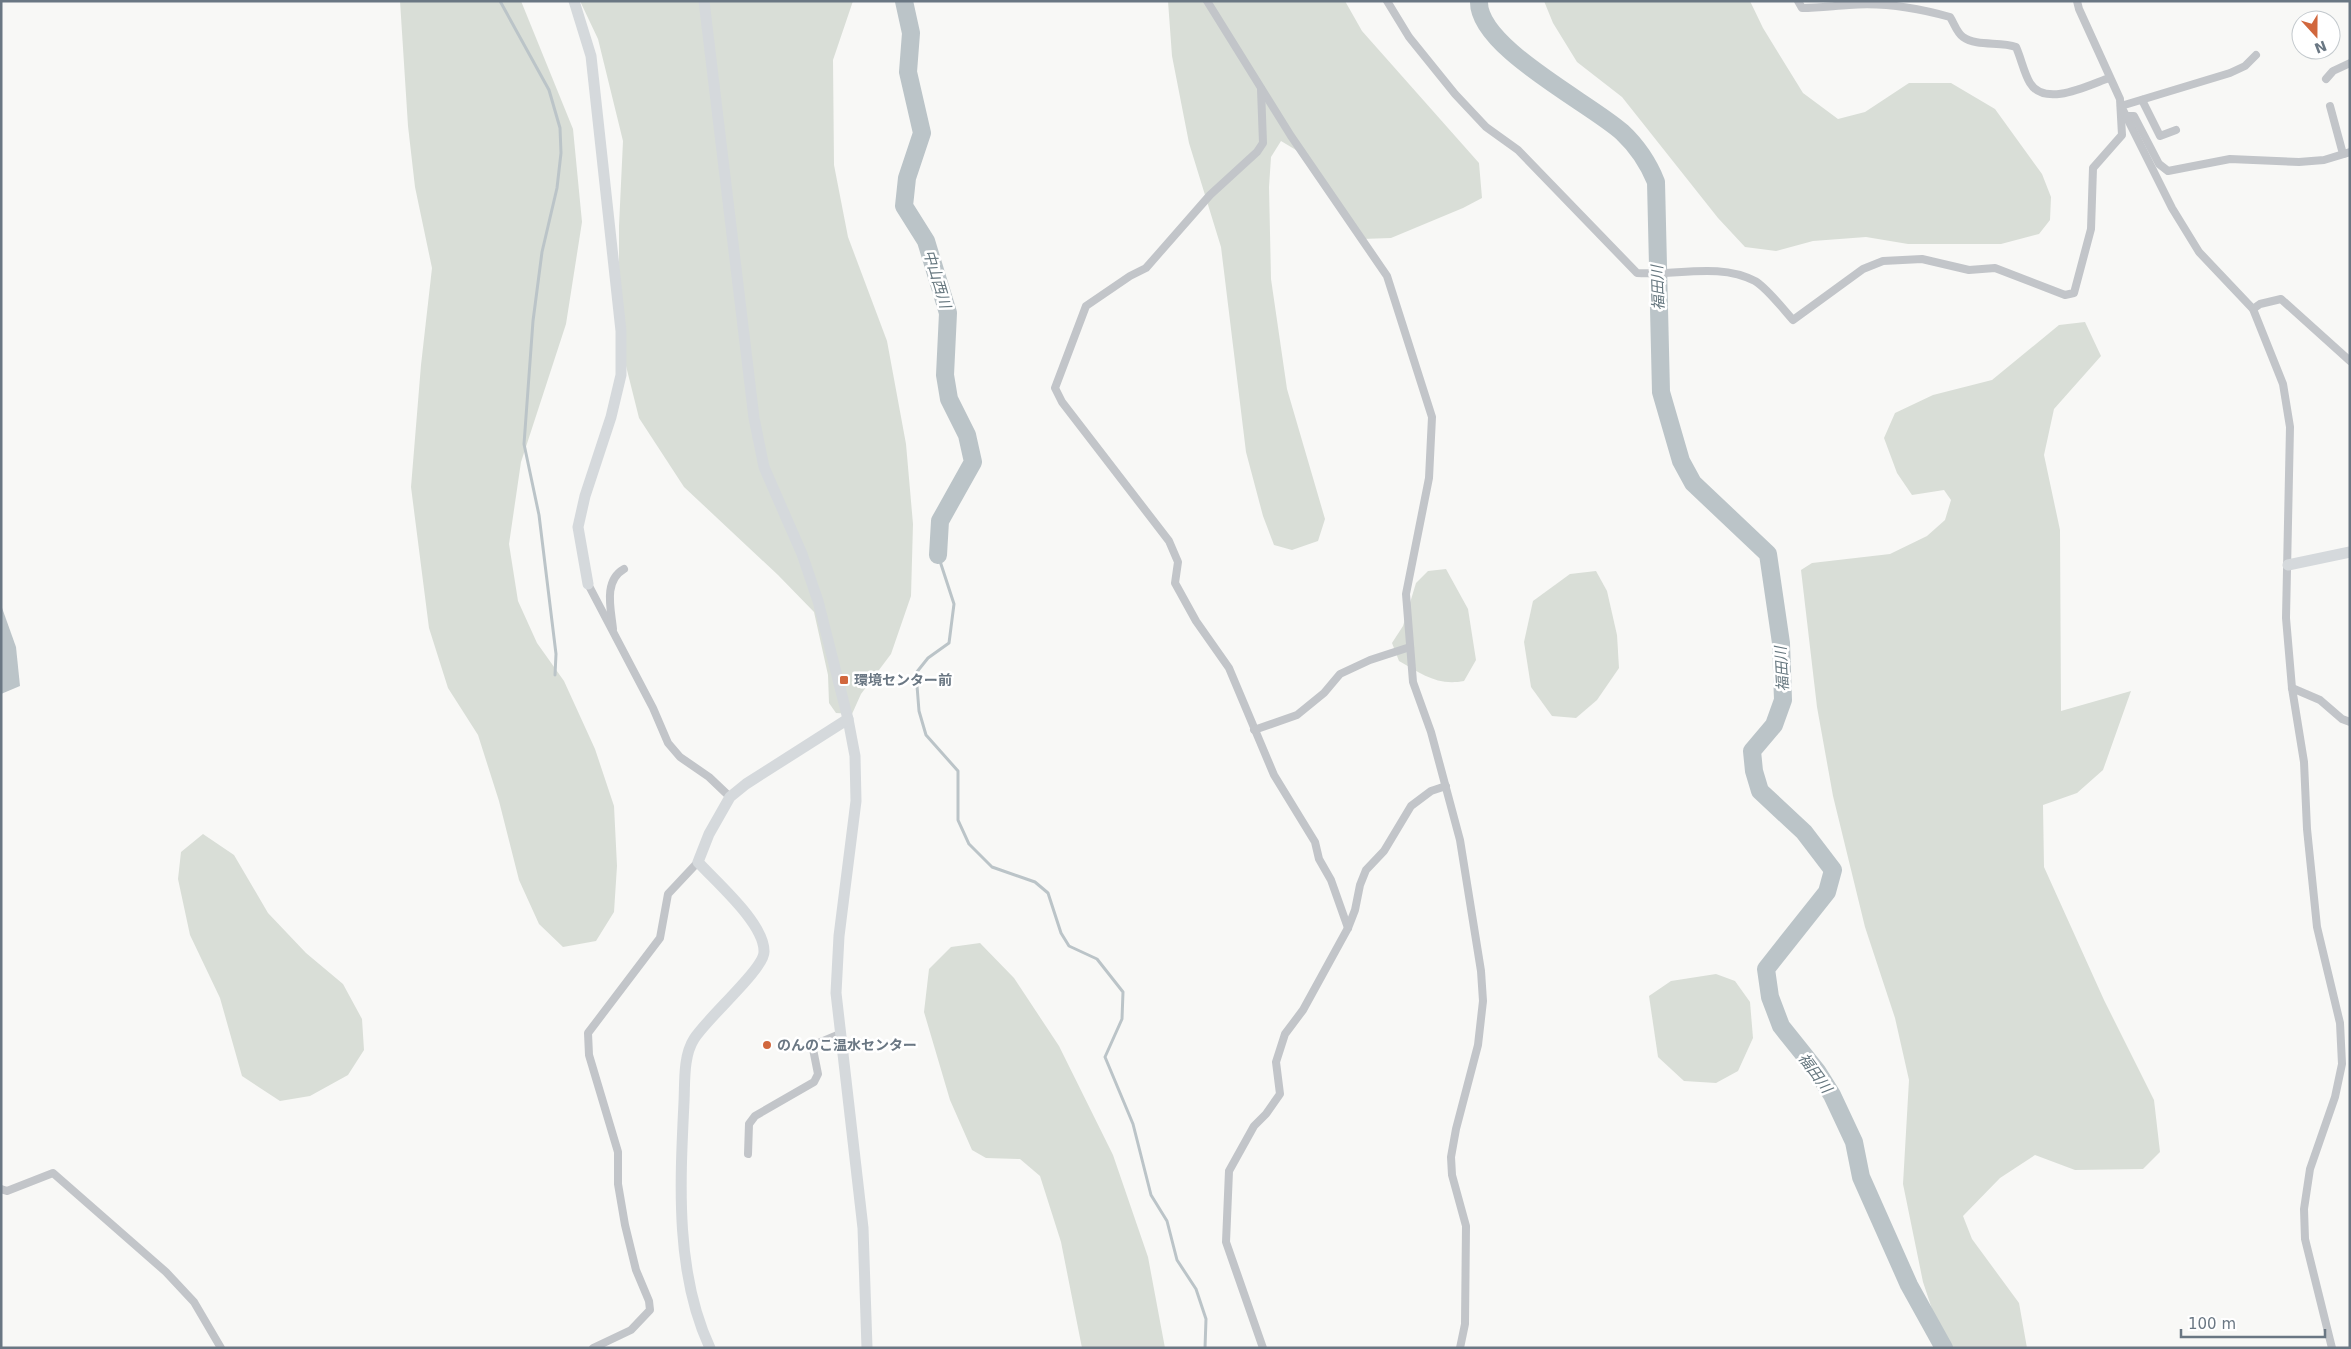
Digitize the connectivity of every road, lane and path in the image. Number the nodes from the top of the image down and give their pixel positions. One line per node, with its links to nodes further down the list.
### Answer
1 (574, 1): 23 (street)
2 (704, 1): 27 (street)
3 (1207, 1): 11 (street)
4 (1387, 1): 13 (street)
5 (1798, 1): 9 (street)
6 (2077, 1): 9 (street)
7 (2256, 55): 12 (street)
8 (2350, 63): 10 (street)
9 (2109, 78): 13 (street)
10 (2326, 79)
11 (1261, 88): 25 (street); 29 (street)
12 (2142, 100): 13 (street); 16 (street)
13 (2121, 106): 15 (street)
14 (2330, 106): 17 (street)
15 (2127, 116): 17 (street); 18 (street)
16 (2176, 130)
17 (2346, 153)
18 (2253, 309): 19 (street); 21 (street)
19 (2350, 360)
20 (2350, 552): 21 (street)
21 (2288, 565): 26 (street)
22 (624, 569): 24 (street)
23 (588, 584): 24 (street)
24 (614, 634): 31 (street)
25 (1410, 647): 29 (street); 30 (street)
26 (2292, 688): 28 (street); 43 (street)
27 (848, 718): 31 (street); 34 (street)
28 (2350, 722)
29 (1254, 730): 33 (street)
30 (1446, 786): 33 (street); 42 (street)
31 (730, 797): 32 (street)
32 (698, 862): 38 (street); 39 (street)
33 (1348, 928): 41 (street)
34 (840, 1034): 35 (street); 40 (street)
35 (748, 1154)
36 (1, 1189): 37 (street)
37 (220, 1348)
38 (593, 1348)
39 (710, 1348)
40 (868, 1348)
41 (1263, 1348)
42 (1460, 1348)
43 (2332, 1348)

